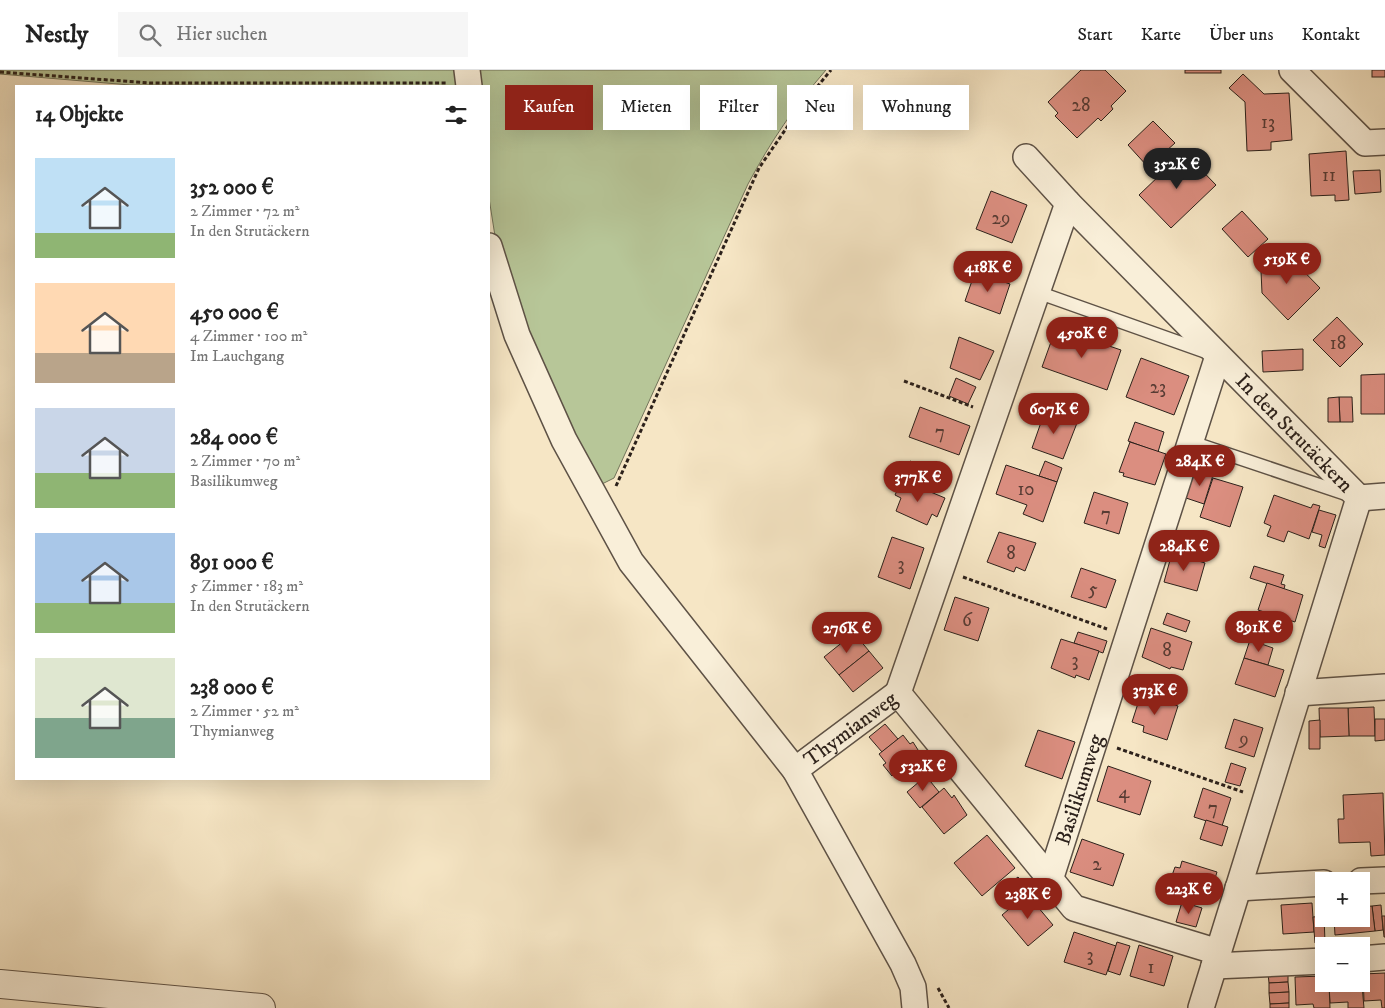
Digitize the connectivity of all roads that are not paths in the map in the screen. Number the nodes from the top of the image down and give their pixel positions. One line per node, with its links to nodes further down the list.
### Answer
1 (1292, 70): 2 (street)
2 (1385, 142)
3 (1026, 157): 4 (street, In den Strutäckern)
4 (1068, 203): 6 (street); 7 (street, In den Strutäckern)
5 (490, 249): 14 (street)
6 (1037, 292): 7 (lane); 12 (street)
7 (1218, 356): 8 (street, Basilikumweg); 10 (street, In den Strutäckern)
8 (1191, 442): 10 (lane); 15 (street, Basilikumweg)
9 (1385, 496): 10 (street)
10 (1359, 498): 13 (street, In den Strutäckern)
11 (1385, 687): 13 (street)
12 (898, 693): 14 (street, Thymianweg); 15 (street, Thymianweg)
13 (1298, 693): 19 (street, In den Strutäckern)
14 (795, 770): 26 (street)
15 (1050, 880): 21 (street, Thymianweg)
16 (1385, 880): 17 (street)
17 (1370, 881)
18 (1315, 884): 19 (street)
19 (1238, 888): 21 (street, In den Strutäckern)
20 (1385, 958): 22 (street)
21 (1216, 959): 23 (street); 27 (street, In den Strutäckern)
22 (1370, 959)
23 (1315, 960)
24 (0, 984): 25 (street)
25 (261, 1008)
26 (915, 1008)
27 (1201, 1008)

